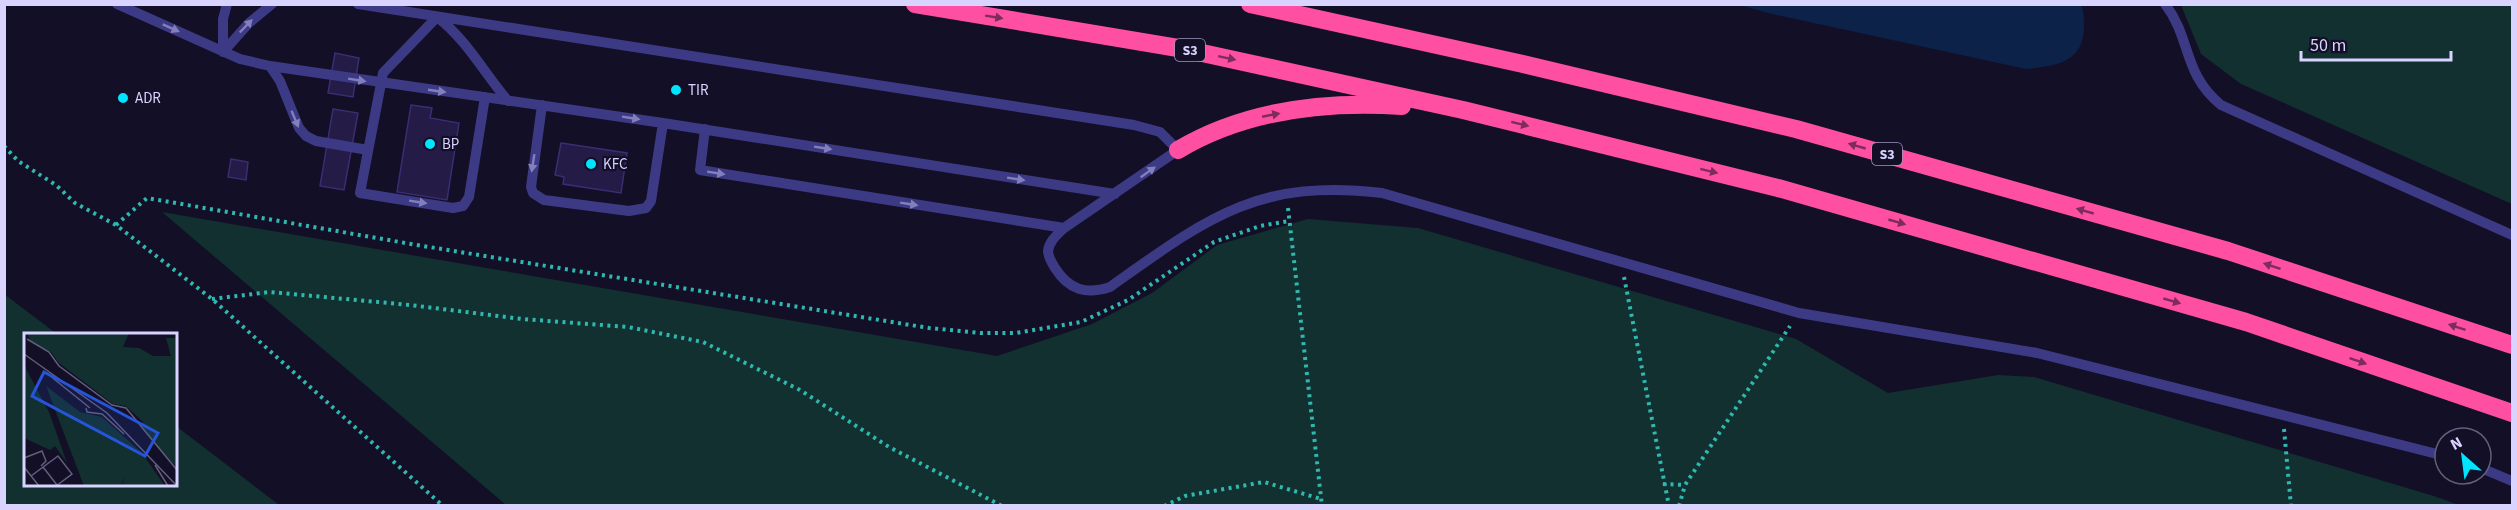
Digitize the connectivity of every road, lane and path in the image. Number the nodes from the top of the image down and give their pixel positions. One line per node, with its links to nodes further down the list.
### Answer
1 (117, 4): 9 (lane, one-way to 9)
2 (227, 4): 9 (lane)
3 (272, 4): 9 (lane, one-way to 3)
4 (358, 4): 8 (lane)
5 (915, 4): 15 (highway, S3, one-way to 15)
6 (1250, 4): 28 (highway, S3, one-way to 6)
7 (2165, 4): 24 (lane)
8 (437, 17): 11 (lane); 13 (lane); 20 (lane)
9 (223, 52): 10 (lane)
10 (270, 66): 11 (lane, one-way to 11); 19 (lane, one-way to 19)
11 (380, 83): 12 (lane, one-way to 12); 19 (lane)
12 (485, 98): 13 (lane); 19 (lane, one-way to 12)
13 (508, 101): 14 (lane)
14 (542, 105): 16 (lane, one-way to 16); 16 (lane, one-way to 16)
15 (1463, 110): 20 (highway, one-way to 15); 29 (highway, S3, one-way to 29)
16 (663, 123): 17 (lane)
17 (705, 129): 21 (lane, one-way to 21); 23 (lane, one-way to 23)
18 (4, 146): 22 (path)
19 (368, 150)
20 (1178, 150): 21 (lane, one-way to 20)
21 (1115, 194): 23 (lane)
22 (116, 225): 26 (path); 36 (path)
23 (1064, 228): 25 (lane)
24 (2512, 235)
25 (1621, 262): 27 (lane); 34 (path)
26 (212, 299): 37 (path); 38 (path)
27 (1800, 313): 30 (lane); 35 (path)
28 (2512, 345)
29 (2512, 413)
30 (2283, 415): 31 (lane); 43 (path)
31 (2433, 453)
32 (2493, 473): 33 (lane)
33 (2512, 481)
34 (1664, 484): 35 (path); 41 (path)
35 (1685, 485): 42 (path)
36 (1322, 499): 39 (path); 40 (path)
37 (443, 506)
38 (1002, 506)
39 (1164, 506)
40 (1322, 506)
41 (1669, 506)
42 (1679, 506)
43 (2291, 506)

